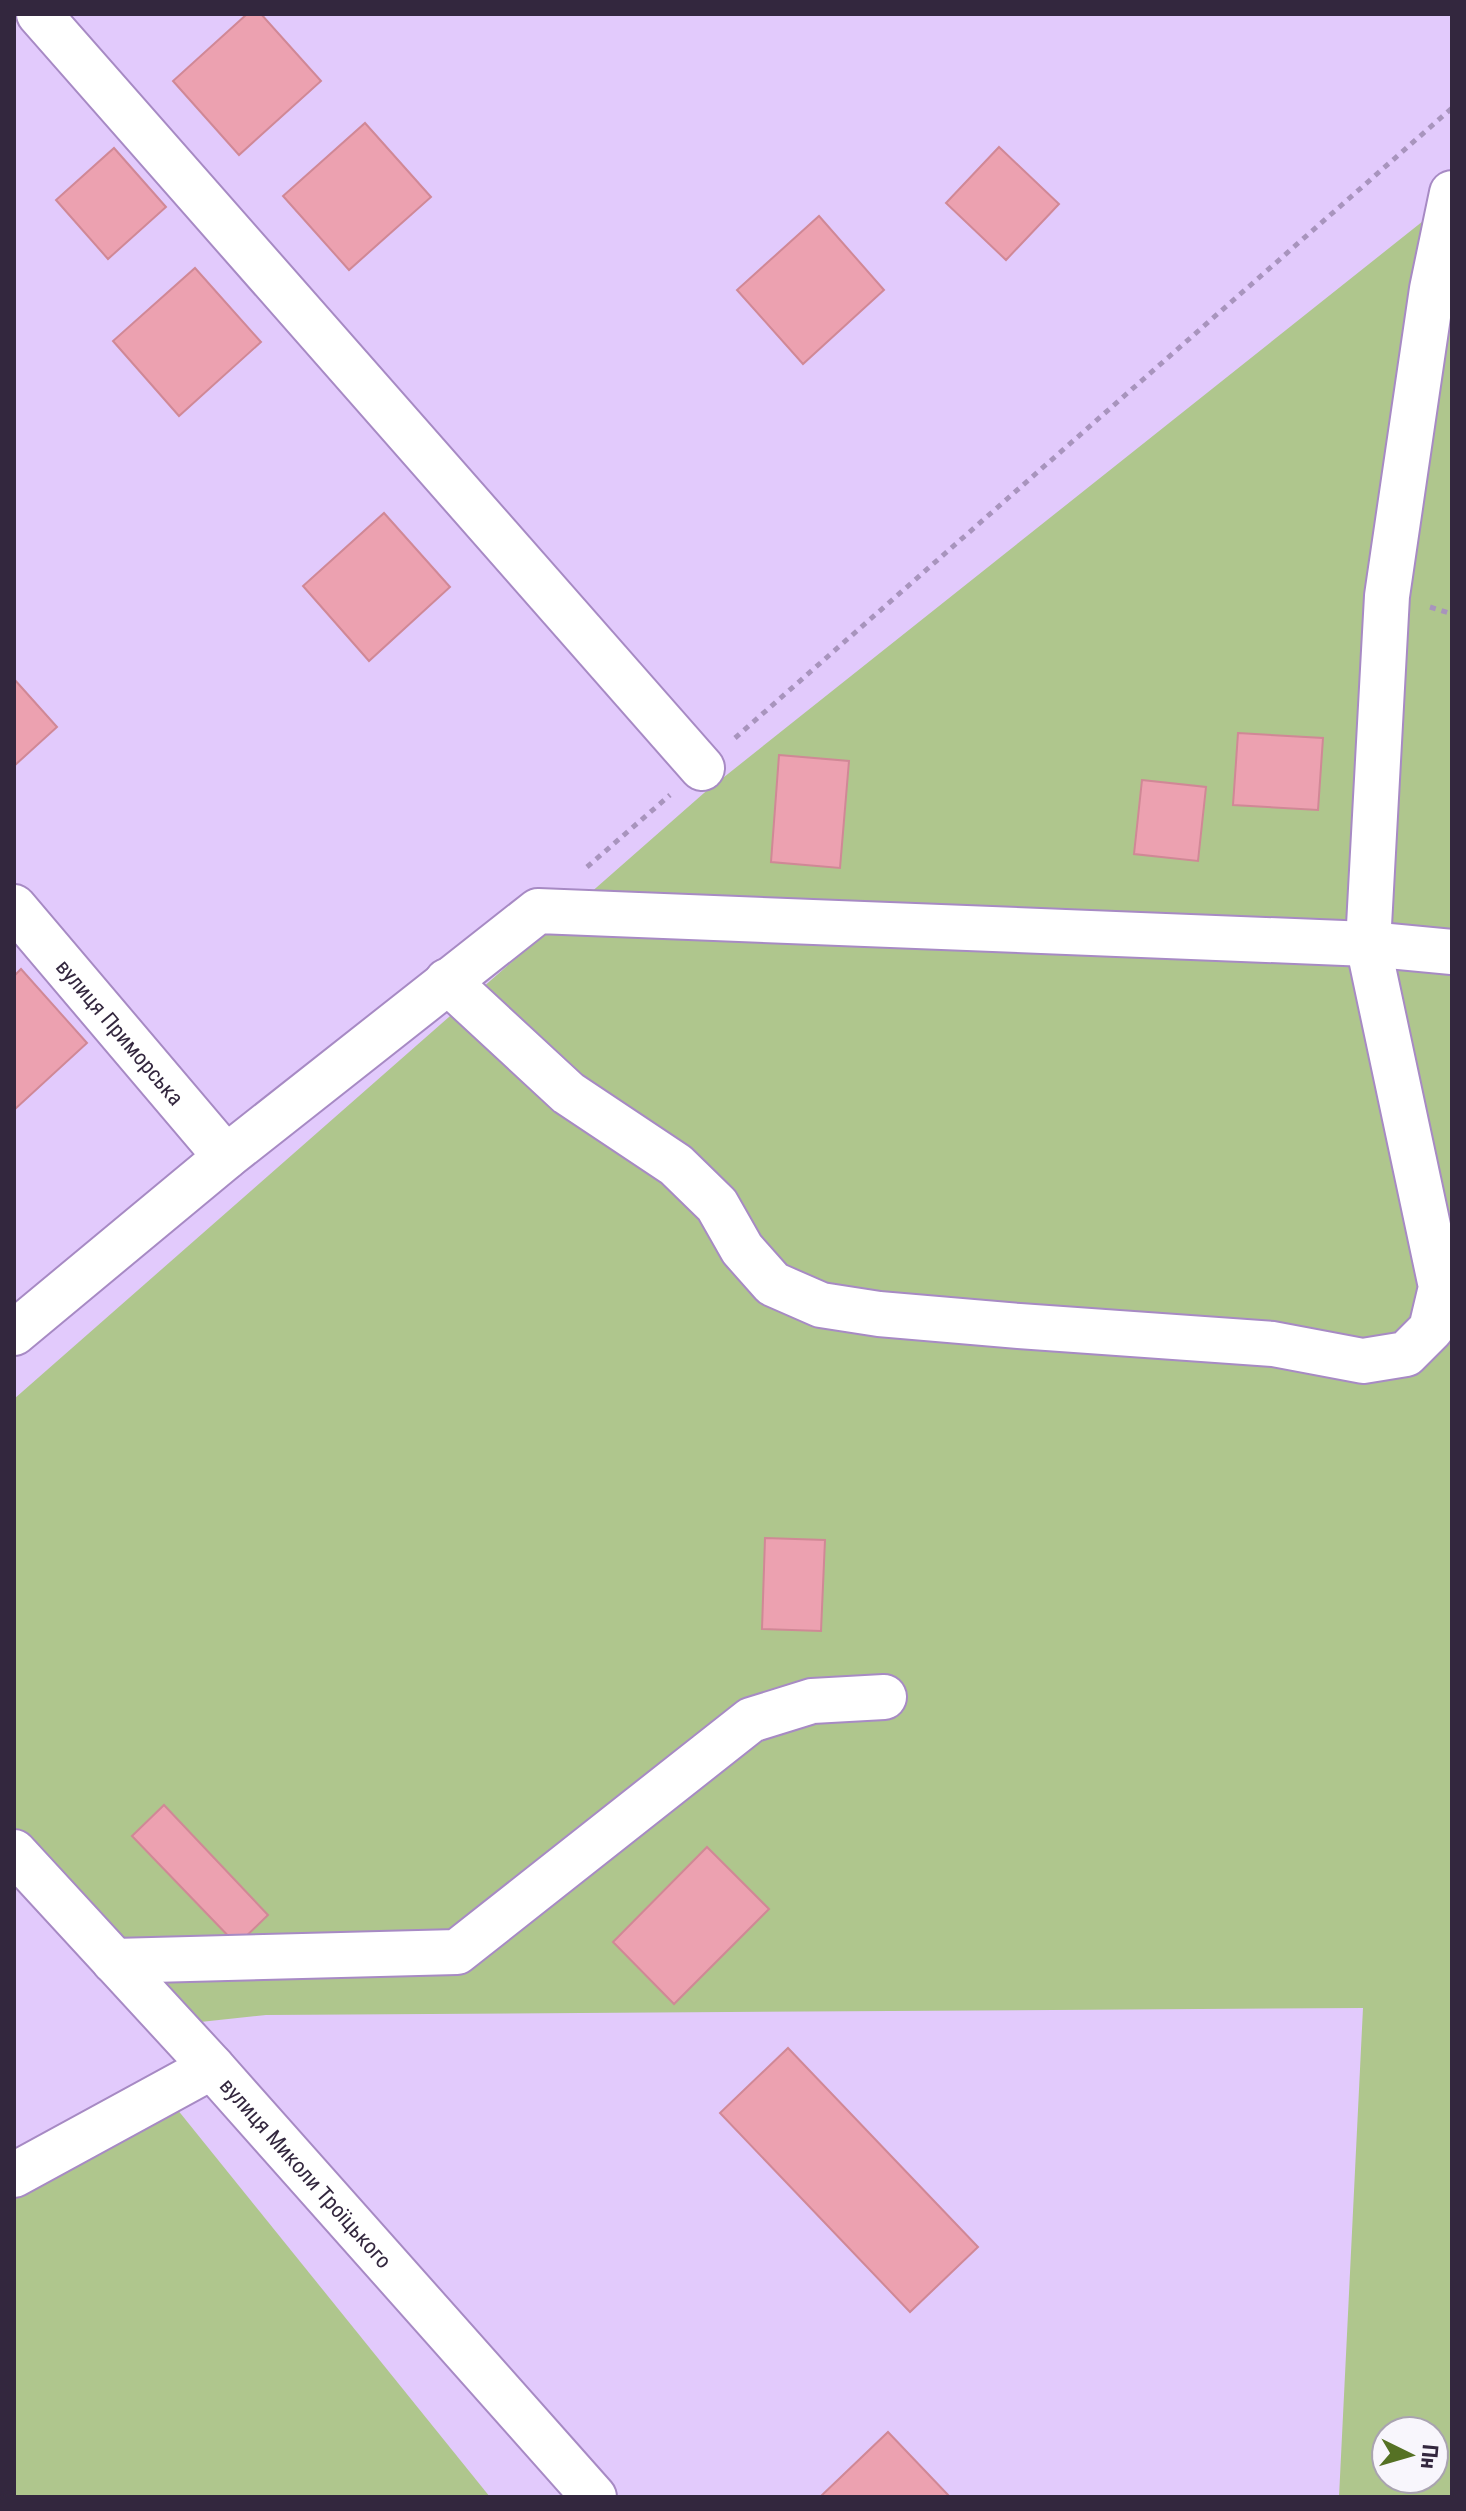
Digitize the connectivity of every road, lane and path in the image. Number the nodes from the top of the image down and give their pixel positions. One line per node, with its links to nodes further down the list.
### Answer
1 (39, 14): 4 (street)
2 (1452, 108): 4 (path)
3 (1452, 193): 7 (street)
4 (702, 768): 6 (path)
5 (14, 907): 10 (street, вулиця Приморська)
6 (538, 911): 7 (street); 9 (street)
7 (1368, 944): 8 (street); 9 (street)
8 (1452, 952)
9 (447, 981): 10 (street)
10 (226, 1157): 11 (street)
11 (14, 1333)
12 (884, 1697): 14 (street)
13 (14, 1852): 14 (street, вулиця Миколи Троїцького)
14 (114, 1961): 15 (street, вулиця Миколи Троїцького)
15 (212, 2067): 16 (street); 17 (street, вулиця Миколи Троїцького)
16 (14, 2175)
17 (594, 2497)

